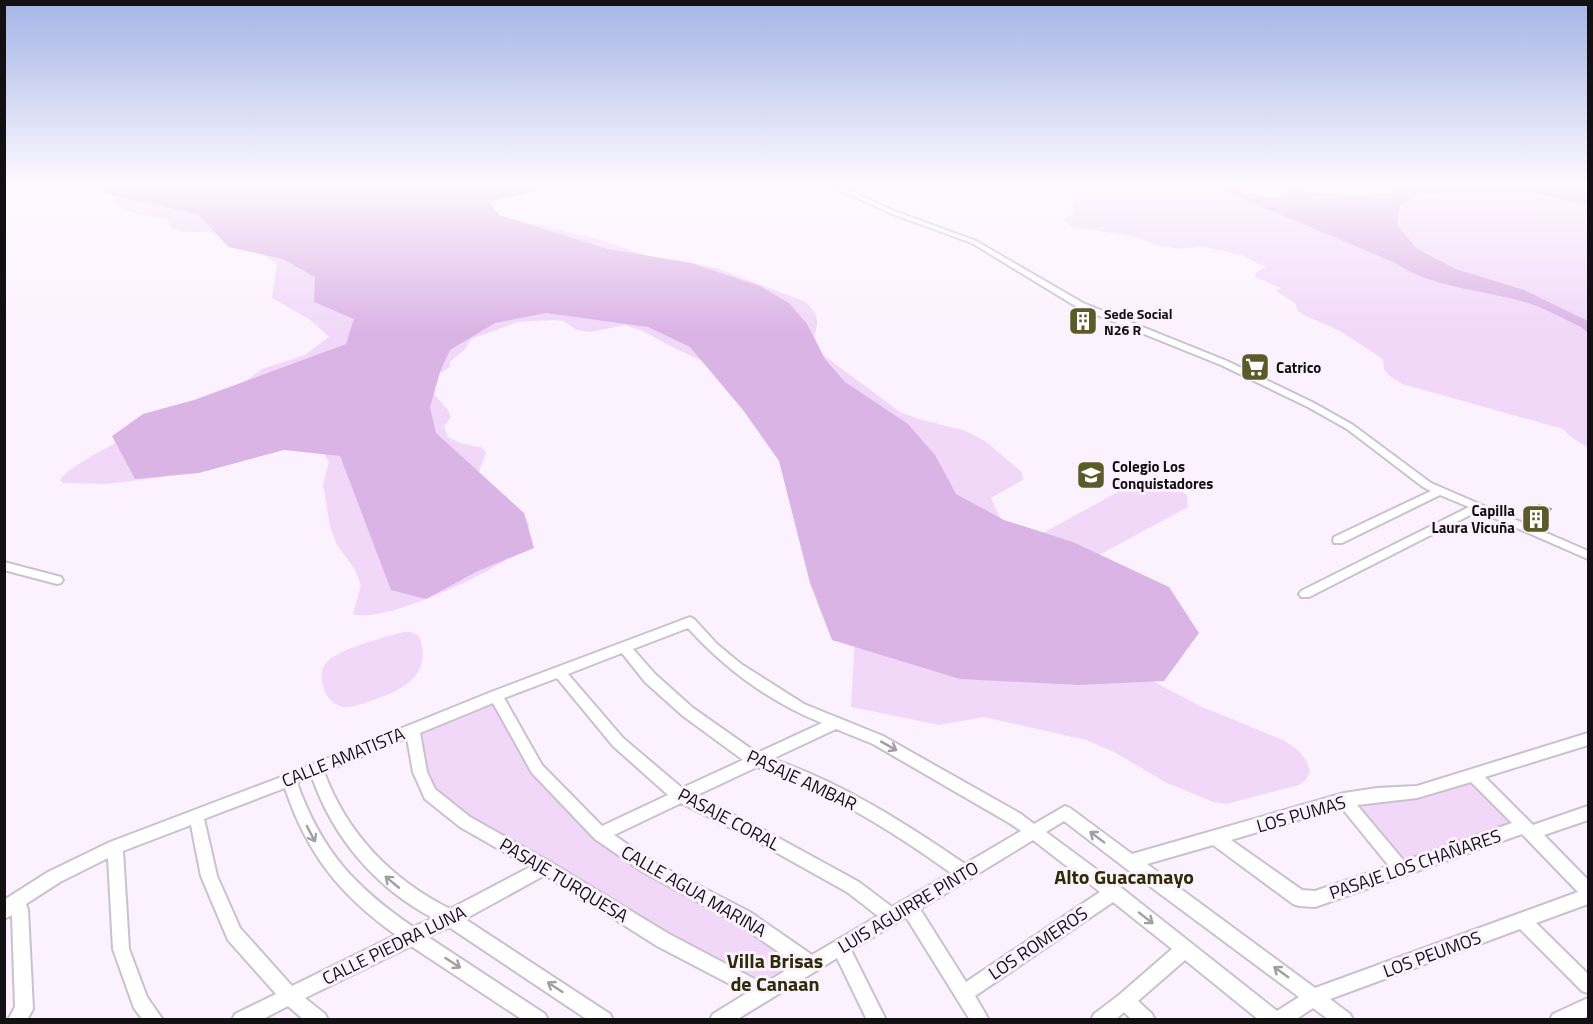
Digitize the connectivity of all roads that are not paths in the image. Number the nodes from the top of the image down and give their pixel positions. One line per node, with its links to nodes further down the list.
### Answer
1 (954, 235): 2 (street)
2 (1439, 491): 3 (street); 4 (street)
3 (1476, 508): 5 (street); 8 (street)
4 (1338, 540)
5 (1588, 555)
6 (4, 566): 7 (street)
7 (57, 580)
8 (1305, 594)
9 (625, 648): 10 (street, CALLE AMATISTA); 12 (street, CALLE AMATISTA); 15 (street, PASAJE AMBAR)
10 (560, 673): 11 (street, CALLE AMATISTA); 19 (street, PASAJE CORAL)
11 (496, 696): 13 (street, CALLE AMATISTA); 25 (street, CALLE AGUA MARINA)
12 (835, 723): 15 (street); 24 (street, one-way to 24)
13 (412, 729): 16 (street, CALLE AMATISTA); 29 (street, PASAJE TURQUESA)
14 (1588, 739): 17 (street, LOS PUMAS)
15 (755, 760): 19 (street); 31 (street, PASAJE AMBAR)
16 (316, 768): 18 (street, CALLE AMATISTA); 37 (street, one-way to 16)
17 (1475, 776): 20 (street, LOS PUMAS); 23 (street)
18 (289, 780): 22 (street, CALLE AMATISTA); 39 (street, one-way to 39)
19 (679, 795): 25 (street); 36 (street, PASAJE CORAL)
20 (1344, 800): 26 (street, LOS PUMAS); 30 (street)
21 (1588, 814): 23 (street, PASAJE LOS CHAÑARES)
22 (196, 815): 27 (street, CALLE AMATISTA); 46 (street)
23 (1527, 829): 30 (street, PASAJE LOS CHAÑARES); 33 (street)
24 (1033, 832): 28 (street, LUIS AGUIRRE PINTO, one-way to 24); 31 (street, LUIS AGUIRRE PINTO); 32 (street)
25 (600, 834): 42 (street, CALLE AGUA MARINA)
26 (1216, 838): 28 (street, LOS PUMAS); 30 (street, PASAJE LOS CHAÑARES)
27 (115, 847): 34 (street, CALLE AMATISTA); 51 (street)
28 (1129, 861): 47 (street, one-way to 28)
29 (545, 867): 37 (street, CALLE PIEDRA LUNA); 44 (street, PASAJE TURQUESA)
30 (1401, 869)
31 (964, 873): 35 (street, LUIS AGUIRRE PINTO)
32 (1113, 892): 41 (street, one-way to 41); 45 (street, LOS ROMEROS)
33 (1588, 893): 38 (street, LOS PEUMOS)
34 (10, 906): 50 (street)
35 (910, 908): 36 (street, LUIS AGUIRRE PINTO); 45 (street)
36 (892, 917): 40 (street, LUIS AGUIRRE PINTO)
37 (450, 918): 39 (street, CALLE PIEDRA LUNA); 55 (street, one-way to 37)
38 (1524, 921): 43 (street); 47 (street, LOS PEUMOS)
39 (412, 937): 46 (street, CALLE PIEDRA LUNA); 54 (street, one-way to 54)
40 (841, 948): 42 (street, LUIS AGUIRRE PINTO); 57 (street)
41 (1185, 949): 48 (street); 61 (street)
42 (813, 965): 44 (street, LUIS AGUIRRE PINTO)
43 (1588, 985)
44 (762, 992): 56 (street, LUIS AGUIRRE PINTO)
45 (963, 994): 58 (street)
46 (289, 996): 52 (street, CALLE PIEDRA LUNA); 53 (street)
47 (1314, 996): 62 (street, LOS PEUMOS); 63 (street)
48 (1125, 1001): 59 (street); 60 (street)
49 (1588, 1007): 64 (street)
50 (17, 1020)
51 (154, 1020)
52 (241, 1020)
53 (319, 1020)
54 (539, 1020)
55 (604, 1020)
56 (719, 1020)
57 (877, 1020)
58 (980, 1020)
59 (1100, 1020)
60 (1146, 1020)
61 (1274, 1020)
62 (1279, 1020)
63 (1344, 1020)
64 (1559, 1020)

